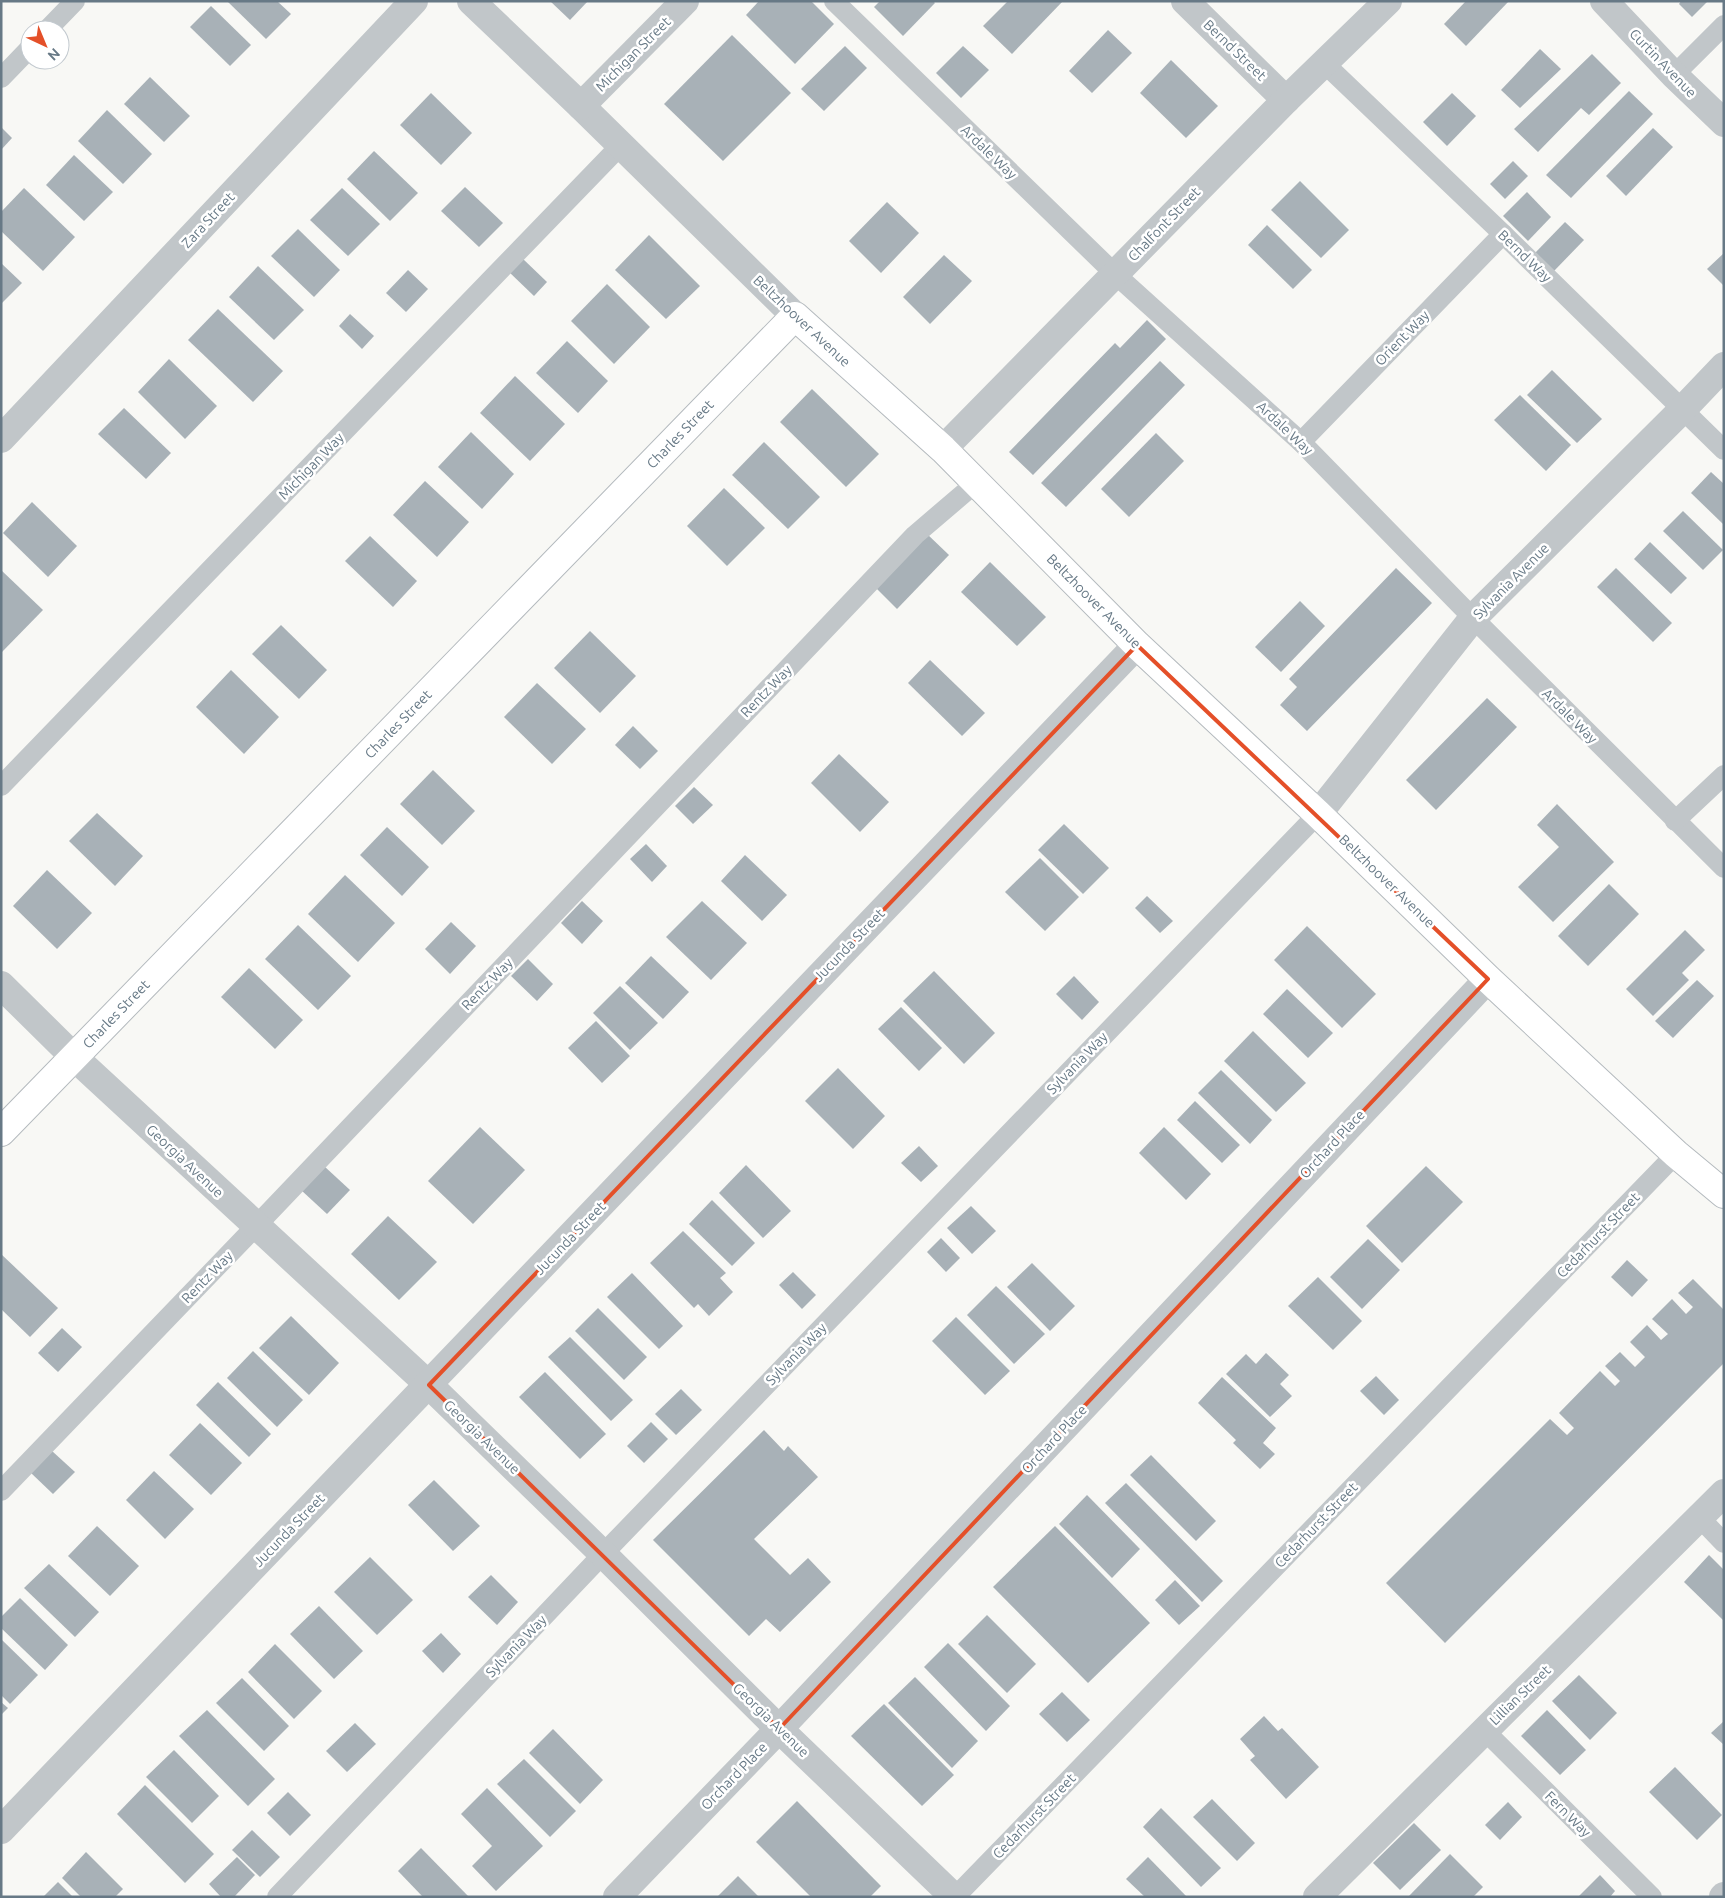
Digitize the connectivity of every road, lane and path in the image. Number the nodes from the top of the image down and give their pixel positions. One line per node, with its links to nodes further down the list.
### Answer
1 (75, 1): 9 (lane)
2 (414, 1): 24 (street, Zara Street)
3 (471, 1): 16 (street, Beltzhoover Avenue)
4 (685, 1): 16 (street, Michigan Street)
5 (834, 1): 20 (lane, Ardale Way)
6 (1185, 1): 15 (street, Bernd Street)
7 (1388, 1): 12 (street, Chalfont Street)
8 (1604, 1): 13 (street, Curtin Avenue)
9 (57, 20)
10 (1724, 25): 13 (lane)
11 (20, 58): 14 (lane)
12 (1324, 63): 15 (street, Chalfont Street); 19 (lane, Bernd Way)
13 (1674, 75): 17 (street, Curtin Avenue)
14 (1, 78)
15 (1286, 100): 20 (street, Chalfont Street)
16 (582, 106): 18 (street, Beltzhoover Avenue)
17 (1724, 123)
18 (621, 145): 21 (street, Beltzhoover Avenue); 32 (lane, Michigan Way)
19 (1503, 234): 23 (lane, Bernd Way); 25 (lane, Orient Way)
20 (1115, 274): 25 (lane, Ardale Way); 26 (street, Chalfont Street)
21 (795, 316): 26 (street, Beltzhoover Avenue); 38 (street, Charles Street)
22 (1724, 366): 23 (street, Sylvania Avenue)
23 (1683, 409): 27 (lane, Bernd Way); 29 (street, Sylvania Avenue)
24 (1, 439)
25 (1301, 442): 29 (lane, Ardale Way)
26 (943, 449): 28 (street, Beltzhoover Avenue)
27 (1724, 450)
28 (977, 482): 30 (street, Beltzhoover Avenue); 42 (lane, Rentz Way)
29 (1473, 618): 33 (street, Sylvania Avenue); 34 (lane, Ardale Way)
30 (1137, 644): 33 (street, Beltzhoover Avenue); 43 (street, Jucunda Street)
31 (1724, 774): 34 (lane)
32 (1, 786)
33 (1318, 814): 36 (street, Beltzhoover Avenue); 48 (lane, Sylvania Way)
34 (1675, 821): 35 (lane, Ardale Way)
35 (1724, 868)
36 (1488, 979): 40 (street, Beltzhoover Avenue); 49 (street, Orchard Place)
37 (1, 985): 38 (street, Georgia Avenue)
38 (74, 1057): 39 (street, Charles Street); 42 (street, Georgia Avenue)
39 (1, 1132)
40 (1676, 1154): 41 (street, Beltzhoover Avenue); 54 (lane, Cedarhurst Street)
41 (1724, 1194)
42 (256, 1226): 43 (street, Georgia Avenue); 44 (lane, Rentz Way)
43 (429, 1385): 48 (street, Georgia Avenue); 51 (street, Jucunda Street)
44 (1, 1491)
45 (1724, 1493): 46 (street, Lillian Street)
46 (1700, 1518): 47 (lane); 50 (street, Lillian Street)
47 (1724, 1543)
48 (603, 1554): 49 (street, Georgia Avenue); 52 (lane, Sylvania Way)
49 (779, 1729): 53 (street, Orchard Place); 54 (street, Georgia Avenue)
50 (1484, 1730): 55 (street, Lillian Street); 56 (lane, Fern Way)
51 (1, 1830)
52 (277, 1897)
53 (617, 1897)
54 (955, 1897)
55 (1317, 1897)
56 (1652, 1897)

